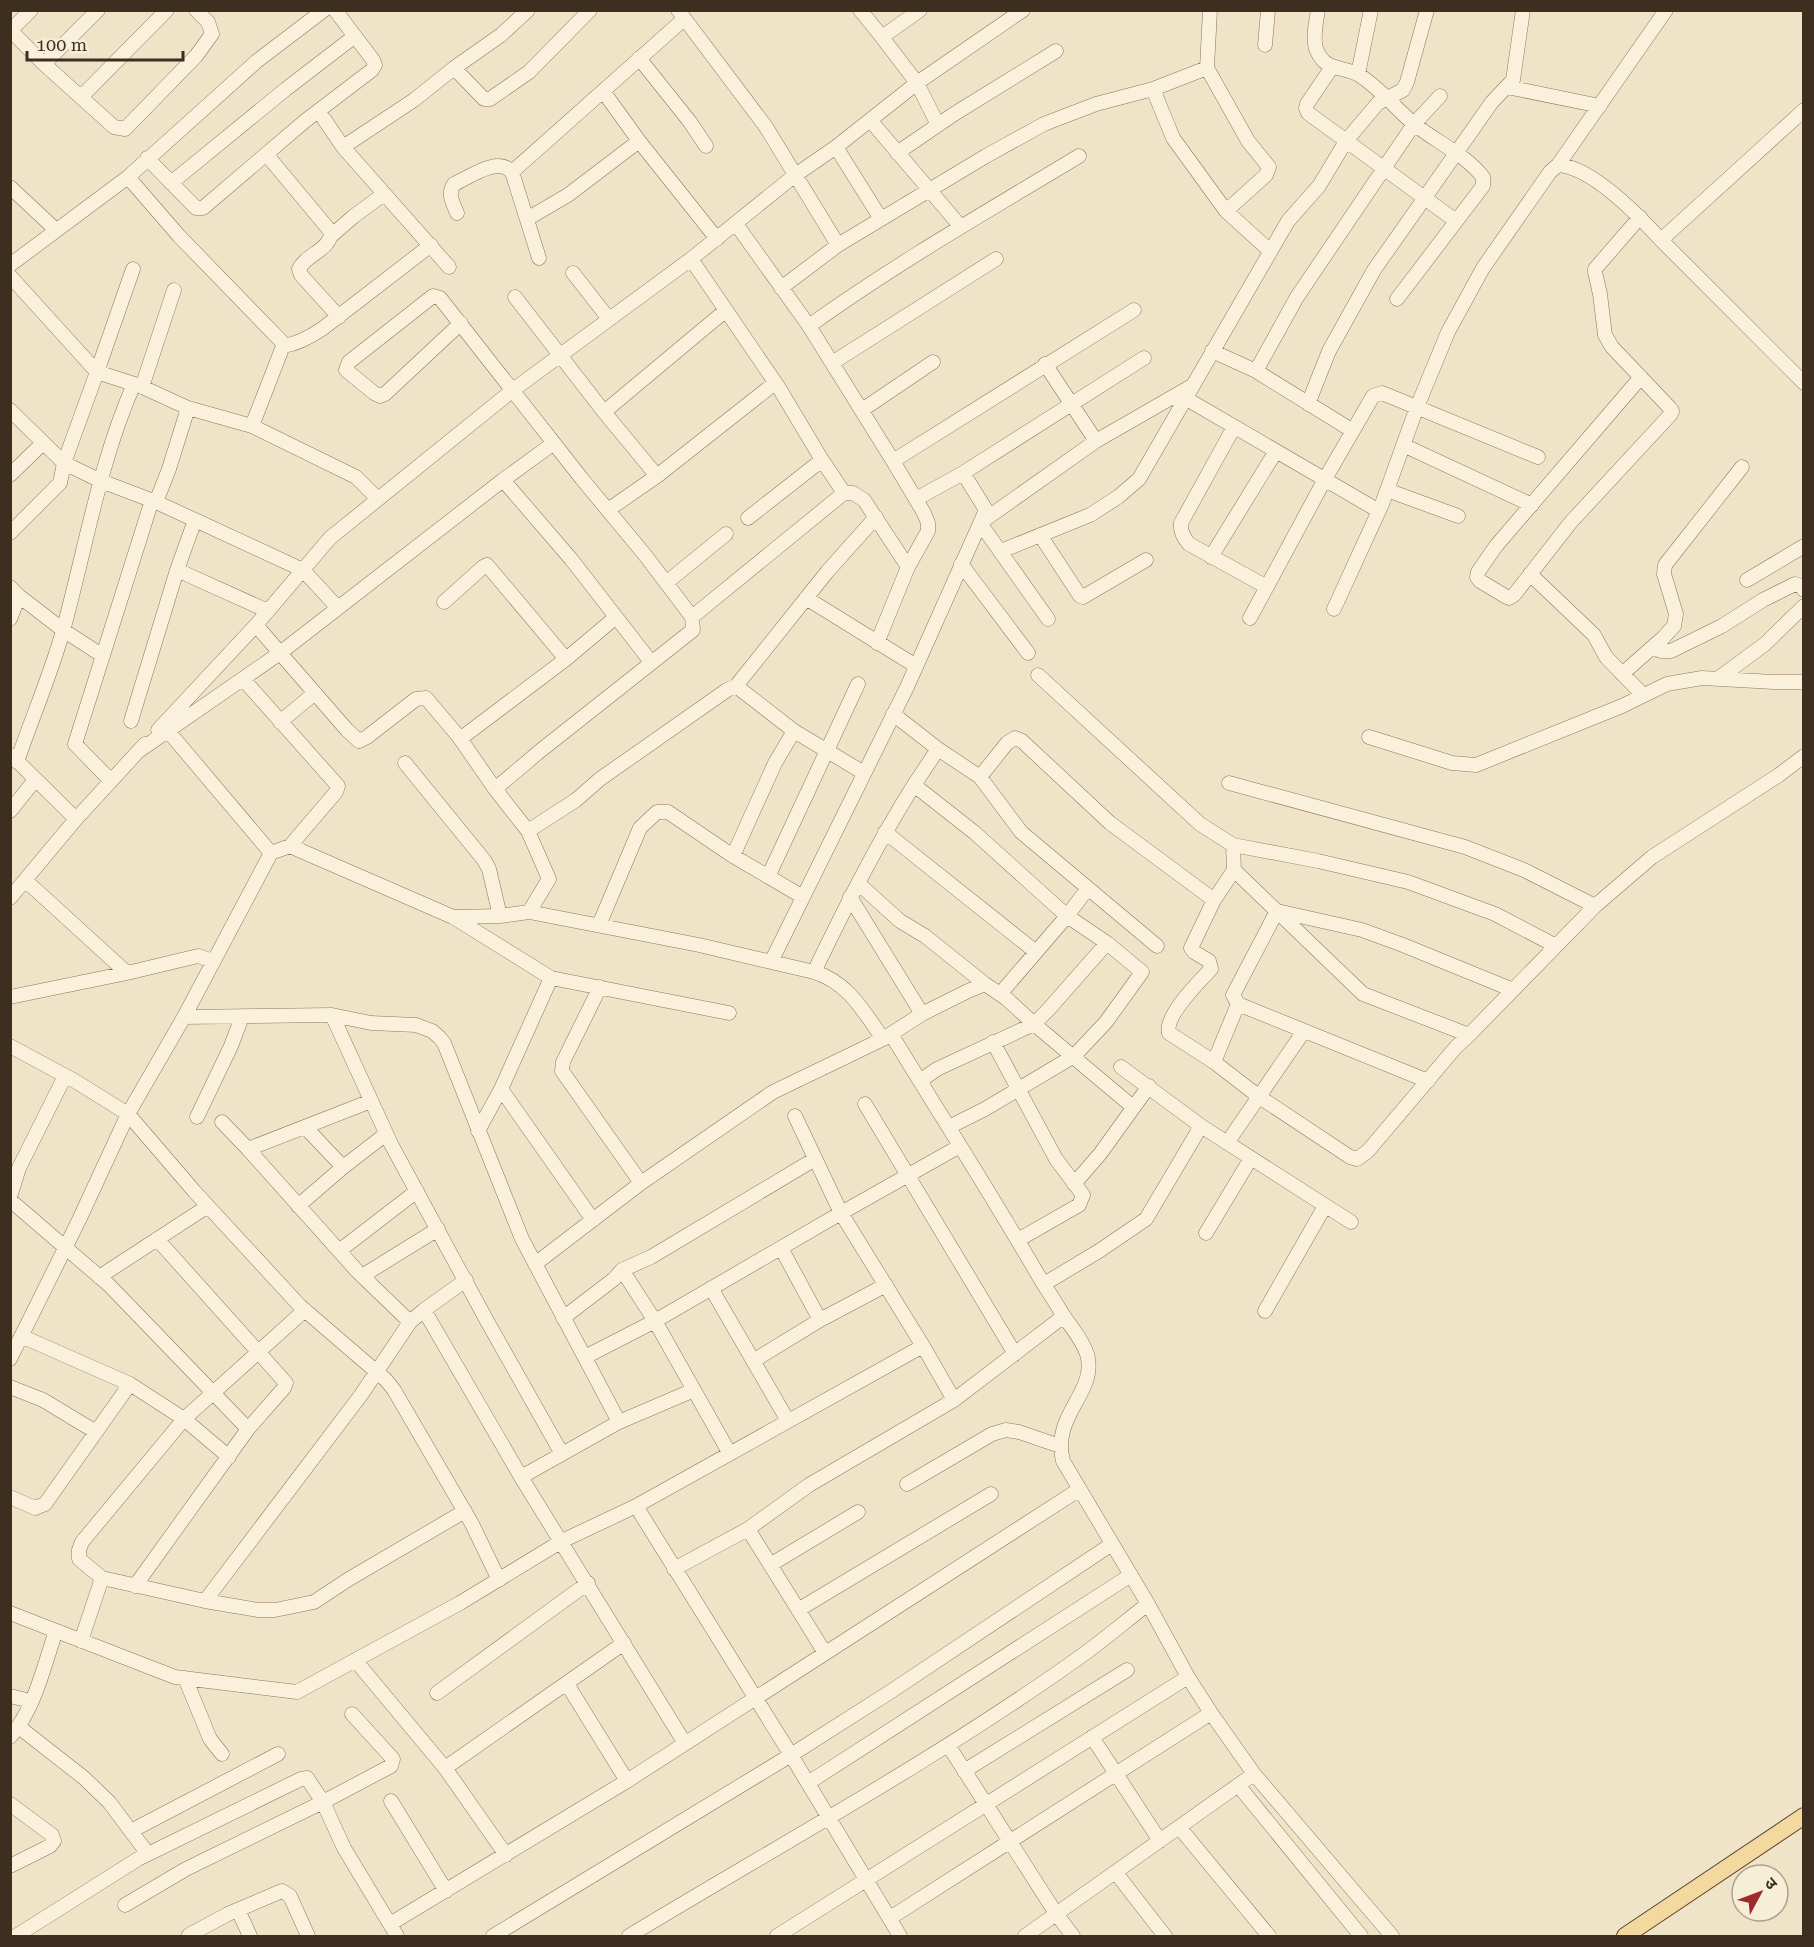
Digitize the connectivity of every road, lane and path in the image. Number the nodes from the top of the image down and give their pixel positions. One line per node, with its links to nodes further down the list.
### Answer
1 (31, 10): 20 (street)
2 (98, 10): 26 (street)
3 (166, 10): 36 (street)
4 (196, 10): 36 (street)
5 (324, 10): 53 (street)
6 (334, 10): 21 (street)
7 (528, 10): 27 (street)
8 (590, 10): 27 (street)
9 (860, 10): 22 (street)
10 (1023, 10): 31 (street)
11 (1210, 10): 28 (street)
12 (1268, 10): 23 (street)
13 (1318, 10): 29 (street)
14 (1371, 10): 30 (street)
15 (1427, 10): 37 (street)
16 (1523, 10): 32 (street)
17 (1666, 10): 38 (street)
18 (920, 11): 22 (street)
19 (681, 15): 25 (street); 57 (street)
20 (11, 30): 26 (street)
21 (355, 36): 51 (street); 59 (street)
22 (882, 37): 31 (street)
23 (1265, 45)
24 (1056, 51): 43 (street)
25 (639, 58): 34 (street); 46 (street)
26 (44, 64): 36 (street)
27 (454, 68): 47 (street)
28 (1208, 68): 33 (street); 64 (street)
29 (1332, 68): 30 (street); 45 (street)
30 (1358, 74): 37 (street)
31 (917, 83): 41 (street); 43 (street)
32 (1508, 87): 38 (street); 49 (street)
33 (1153, 90): 61 (street); 64 (street)
34 (603, 91): 44 (street); 56 (street)
35 (1440, 96): 42 (street)
36 (81, 97)
37 (1387, 97): 42 (street); 45 (street)
38 (1599, 106): 54 (street)
39 (1803, 110): 75 (street)
40 (324, 119): 47 (street)
41 (870, 120): 48 (street); 50 (street)
42 (1414, 124): 49 (street); 55 (street)
43 (938, 125): 50 (street)
44 (639, 141): 67 (street); 74 (street)
45 (1346, 141): 55 (street); 78 (street)
46 (706, 146)
47 (343, 147): 62 (street)
48 (836, 147): 57 (street); 68 (street)
49 (1456, 152): 63 (street); 69 (street)
50 (897, 153): 61 (street)
51 (266, 154): 59 (street); 73 (street)
52 (1079, 156): 71 (street)
53 (147, 158): 58 (street); 59 (street)
54 (1558, 165): 66 (street); 114 (street)
55 (1384, 168): 63 (street); 104 (street)
56 (512, 172): 65 (street); 67 (street)
57 (794, 176): 70 (street); 77 (street)
58 (128, 177): 72 (street); 97 (street)
59 (171, 183)
60 (10, 187): 72 (street)
61 (931, 189): 68 (street); 71 (street)
62 (384, 194): 73 (street); 76 (street)
63 (1424, 198): 69 (street); 113 (street)
64 (1226, 211): 78 (street)
65 (457, 213)
66 (1640, 217): 75 (street); 106 (street)
67 (527, 219): 79 (street)
68 (881, 219): 77 (street)
69 (1456, 221): 90 (street)
70 (736, 224): 74 (street); 87 (street)
71 (961, 227): 96 (street)
72 (56, 230): 82 (street)
73 (331, 236): 93 (street)
74 (717, 239): 80 (street)
75 (1661, 240): 108 (street)
76 (431, 245): 83 (street); 93 (street)
77 (838, 245): 87 (street)
78 (1270, 251): 98 (street)
79 (539, 258)
80 (691, 259): 91 (street); 94 (street)
81 (996, 260): 102 (street)
82 (10, 265)
83 (449, 267)
84 (133, 269): 105 (street)
85 (573, 273): 94 (street)
86 (10, 276): 105 (street)
87 (782, 288): 96 (street)
88 (174, 290): 109 (street)
89 (515, 297): 99 (street)
90 (1397, 299)
91 (725, 310): 107 (street); 118 (street)
92 (1134, 310): 103 (street)
93 (339, 317): 97 (street)
94 (609, 319): 99 (street)
95 (461, 323): 95 (street); 110 (street)
96 (809, 326): 102 (street)
97 (283, 346): 119 (street)
98 (1212, 351): 104 (street); 111 (street)
99 (560, 355): 110 (street); 118 (street)
100 (1144, 358): 112 (street)
101 (933, 362): 117 (street)
102 (832, 363): 117 (street)
103 (1045, 364): 112 (street); 129 (street)
104 (1256, 371): 113 (street)
105 (97, 372): 109 (street); 130 (street)
106 (1641, 377): 143 (street); 162 (street)
107 (775, 383): 128 (street); 134 (street)
108 (1803, 383)
109 (138, 386): 115 (street); 137 (street)
110 (513, 390): 124 (street); 140 (street)
111 (1188, 392): 120 (street); 122 (street); 153 (street)
112 (1072, 404): 122 (street); 133 (street)
113 (1308, 404): 121 (street)
114 (1417, 407): 121 (street); 125 (street); 127 (street)
115 (188, 408): 119 (street); 142 (street)
116 (10, 410): 123 (street)
117 (862, 410): 129 (street)
118 (604, 412): 134 (street)
119 (252, 426): 140 (street)
120 (1234, 427): 126 (street); 156 (street)
121 (1353, 432): 135 (street)
122 (1096, 441): 150 (street)
123 (43, 443): 130 (street); 132 (street)
124 (554, 443): 136 (street); 144 (street)
125 (1403, 445): 138 (street); 143 (street)
126 (1276, 451): 135 (street); 156 (street)
127 (1538, 457)
128 (822, 460): 139 (street); 148 (street)
129 (893, 461): 141 (street)
130 (64, 464): 137 (street); 151 (street)
131 (1742, 467): 182 (street)
132 (12, 470)
133 (963, 473): 141 (street); 150 (street)
134 (657, 476): 144 (street)
135 (1325, 479): 145 (street); 165 (street)
136 (503, 480): 171 (street); 174 (street)
137 (101, 481): 142 (street); 180 (street)
138 (1387, 490): 145 (street); 146 (street)
139 (844, 493): 147 (street); 175 (street)
140 (378, 499): 161 (street)
141 (916, 500): 159 (street)
142 (154, 501): 149 (street); 185 (street)
143 (1532, 505): 162 (street)
144 (608, 510): 164 (street)
145 (1379, 511): 172 (street)
146 (1458, 516)
147 (876, 517): 159 (street); 168 (street)
148 (748, 518)
149 (195, 520): 160 (street); 161 (street)
150 (980, 523): 155 (street); 158 (street)
151 (10, 533)
152 (726, 534): 164 (street)
153 (1040, 535): 155 (street); 157 (street)
154 (1803, 546): 163 (street)
155 (1001, 551): 178 (street)
156 (1211, 557): 165 (street)
157 (1146, 560)
158 (961, 564): 184 (street); 188 (street)
159 (908, 567): 181 (street)
160 (177, 570): 173 (street); 199 (street)
161 (303, 570): 171 (street); 173 (street)
162 (1530, 574): 189 (street)
163 (1747, 580)
164 (666, 583): 175 (street)
165 (1267, 587): 176 (street)
166 (1803, 590): 182 (street)
167 (15, 592): 177 (street); 180 (street)
168 (806, 598): 181 (street); 195 (street)
169 (444, 602): 186 (street)
170 (1803, 606): 191 (street)
171 (338, 608): 183 (street)
172 (1334, 609)
173 (268, 610): 179 (street)
174 (616, 617): 186 (street); 187 (street)
175 (692, 617): 187 (street)
176 (1250, 618)
177 (10, 619)
178 (1048, 619)
179 (256, 625): 183 (street); 206 (street)
180 (63, 630): 185 (street); 209 (street)
181 (877, 643): 188 (street)
182 (1653, 647): 189 (street)
183 (280, 653): 192 (street); 196 (street)
184 (1028, 653)
185 (103, 656): 214 (street)
186 (566, 659): 204 (street)
187 (651, 662): 217 (street)
188 (916, 666): 198 (street)
189 (1622, 674): 197 (street)
190 (1038, 675): 222 (street)
191 (1719, 678): 193 (street); 197 (street)
192 (243, 679): 200 (street); 201 (street)
193 (1803, 682)
194 (858, 684): 207 (street)
195 (736, 686): 202 (street); 220 (street)
196 (315, 693): 200 (street); 204 (street)
197 (1643, 695): 203 (street)
198 (893, 714): 205 (street); 211 (street)
199 (131, 721)
200 (280, 722): 223 (street)
201 (168, 731): 206 (street); 224 (street)
202 (794, 731): 207 (street); 225 (street)
203 (1369, 737)
204 (460, 739): 217 (street)
205 (938, 749): 212 (street); 216 (street)
206 (140, 750): 214 (street)
207 (826, 750): 211 (street); 227 (street)
208 (1803, 756): 235 (street)
209 (14, 758): 213 (street)
210 (405, 763): 238 (street)
211 (864, 773): 231 (street)
212 (980, 777): 230 (street); 234 (street)
213 (36, 780): 218 (street); 219 (street)
214 (111, 781): 219 (street)
215 (1229, 783): 235 (street)
216 (914, 785): 221 (street); 239 (street)
217 (495, 789): 220 (street)
218 (10, 811)
219 (76, 819): 228 (street)
220 (528, 831): 237 (street)
221 (885, 832): 229 (street); 245 (street)
222 (1233, 845): 226 (street); 244 (street)
223 (290, 846): 224 (street); 240 (street)
224 (271, 853): 246 (street)
225 (733, 856): 227 (street); 241 (street)
226 (1234, 870): 234 (street); 236 (street)
227 (768, 877): 231 (street)
228 (25, 880): 233 (street); 249 (street)
229 (859, 884): 232 (street); 251 (street)
230 (1088, 888): 239 (street); 243 (street)
231 (803, 897): 247 (street)
232 (850, 897): 248 (street); 258 (street)
233 (10, 898)
234 (1214, 900): 269 (street)
235 (1594, 906): 244 (street)
236 (1277, 911): 253 (street); 256 (street); 264 (street)
237 (529, 912): 238 (street); 241 (street)
238 (500, 915): 240 (street)
239 (1067, 916): 242 (street); 245 (street)
240 (453, 917): 250 (street)
241 (599, 926): 247 (street)
242 (1107, 943): 262 (street); 268 (street)
243 (1157, 946)
244 (1556, 946): 253 (street)
245 (1036, 952): 254 (street)
246 (213, 961): 249 (street); 260 (street)
247 (771, 962): 248 (street)
248 (814, 972): 265 (street)
249 (127, 974): 255 (street)
250 (551, 978): 252 (street); 275 (street)
251 (985, 984): 254 (street); 258 (street)
252 (600, 987): 257 (street); 298 (street)
253 (1513, 990): 264 (street)
254 (1000, 994): 262 (street)
255 (10, 997)
256 (1238, 1004): 263 (street); 269 (street)
257 (729, 1013)
258 (922, 1014): 265 (street)
259 (332, 1015): 261 (street); 278 (street); 288 (street)
260 (183, 1017): 261 (street); 281 (street)
261 (242, 1017): 283 (street)
262 (1034, 1024): 266 (street); 268 (street)
263 (1304, 1031): 273 (street); 277 (street)
264 (1469, 1035): 273 (street)
265 (887, 1036): 272 (street); 298 (street)
266 (993, 1042): 272 (street); 276 (street)
267 (10, 1046): 271 (street)
268 (1074, 1056): 276 (street); 280 (street)
269 (1214, 1062): 277 (street)
270 (1121, 1067): 274 (street)
271 (65, 1076): 281 (street); 295 (street)
272 (920, 1081): 287 (street)
273 (1428, 1081): 277 (street)
274 (1149, 1086): 280 (street); 285 (street)
275 (501, 1089): 288 (street); 306 (street)
276 (1018, 1089): 287 (street); 299 (street)
277 (1258, 1096): 290 (street)
278 (371, 1101): 286 (street); 289 (street)
279 (865, 1104): 297 (street)
280 (1133, 1107): 299 (street)
281 (128, 1114): 302 (street); 312 (street)
282 (795, 1116): 294 (street)
283 (197, 1117)
284 (222, 1122): 292 (street)
285 (1201, 1126): 290 (street); 320 (street)
286 (305, 1127): 292 (street); 296 (street)
287 (949, 1127): 291 (street)
288 (478, 1131): 315 (street)
289 (386, 1134): 296 (street); 300 (street)
290 (1227, 1143): 293 (street)
291 (960, 1146): 297 (street); 311 (street)
292 (248, 1149): 303 (street)
293 (1251, 1158): 304 (street); 309 (street)
294 (815, 1160): 305 (street); 316 (street)
295 (15, 1164): 301 (street)
296 (343, 1167): 303 (street)
297 (909, 1176): 305 (street); 334 (street)
298 (641, 1183): 306 (street)
299 (1074, 1184): 311 (street)
300 (417, 1191): 308 (street); 314 (street)
301 (10, 1199): 312 (street)
302 (208, 1206): 310 (street); 323 (street)
303 (298, 1206): 314 (street)
304 (1325, 1206): 307 (street); 325 (street)
305 (841, 1213): 313 (street); 321 (street)
306 (592, 1220): 315 (street)
307 (1351, 1222)
308 (438, 1229): 318 (street); 319 (street)
309 (1206, 1233)
310 (157, 1239): 317 (street); 333 (street)
311 (1018, 1240): 320 (street)
312 (65, 1248): 317 (street); 331 (street)
313 (781, 1248): 322 (street); 328 (street)
314 (339, 1251): 318 (street)
315 (535, 1264): 327 (street)
316 (622, 1270): 327 (street); 329 (street)
317 (99, 1276): 342 (street)
318 (363, 1276): 330 (street)
319 (466, 1280): 324 (street); 350 (street)
320 (1044, 1284): 326 (street)
321 (886, 1286): 328 (street); 332 (street)
322 (711, 1288): 329 (street); 337 (street)
323 (305, 1310): 333 (street); 338 (street)
324 (424, 1310): 330 (street); 353 (street)
325 (1265, 1311)
326 (1064, 1316): 334 (street); 349 (street)
327 (563, 1318): 335 (street)
328 (820, 1320): 337 (street)
329 (655, 1321): 335 (street); 341 (street)
330 (410, 1322): 338 (street)
331 (21, 1336): 336 (street); 339 (street)
332 (923, 1346): 343 (street); 345 (street)
333 (259, 1351): 342 (street); 347 (street)
334 (1015, 1354): 343 (street)
335 (585, 1357): 346 (street)
336 (10, 1359)
337 (753, 1360): 345 (street)
338 (377, 1372): 359 (street); 371 (street)
339 (130, 1384): 344 (street); 348 (street)
340 (10, 1387): 348 (street)
341 (694, 1390): 346 (street); 351 (street)
342 (213, 1392): 344 (street); 347 (street)
343 (954, 1400): 361 (street)
344 (184, 1419): 352 (street); 367 (street)
345 (788, 1421): 351 (street)
346 (619, 1422): 350 (street)
347 (248, 1429): 352 (street)
348 (96, 1432): 357 (street)
349 (1060, 1446): 354 (street); 355 (street)
350 (562, 1454): 353 (street)
351 (730, 1454): 358 (street)
352 (229, 1457): 370 (street)
353 (521, 1477): 362 (street)
354 (907, 1484)
355 (1080, 1489): 363 (street); 378 (street)
356 (991, 1494): 373 (street)
357 (10, 1497)
358 (636, 1506): 362 (street); 365 (street)
359 (465, 1511): 368 (street); 371 (street)
360 (858, 1512): 364 (street)
361 (748, 1529): 364 (street); 365 (street)
362 (562, 1541): 368 (street); 369 (street)
363 (1112, 1544): 366 (street); 396 (street)
364 (770, 1565): 373 (street)
365 (674, 1569): 386 (street)
366 (1131, 1575): 372 (street); 402 (street)
367 (102, 1578): 370 (street); 376 (street)
368 (499, 1580): 379 (street)
369 (588, 1583): 377 (street); 384 (street)
370 (135, 1586): 371 (street)
371 (205, 1601)
372 (1148, 1604): 381 (street); 393 (street)
373 (798, 1610): 378 (street)
374 (10, 1613): 375 (street)
375 (56, 1631): 376 (street); 387 (street)
376 (81, 1641): 382 (street)
377 (624, 1643): 383 (street); 392 (street)
378 (825, 1653): 386 (street)
379 (355, 1660): 382 (street); 397 (street)
380 (1127, 1670): 398 (street)
381 (1188, 1677): 388 (street); 391 (street)
382 (185, 1678): 394 (street)
383 (567, 1684): 397 (street); 401 (street)
384 (437, 1693)
385 (10, 1696): 387 (street)
386 (755, 1699): 392 (street); 396 (street)
387 (31, 1701): 390 (street)
388 (1211, 1713): 399 (street); 400 (street)
389 (352, 1714): 405 (street)
390 (15, 1732): 411 (street)
391 (1092, 1737): 399 (street); 407 (street)
392 (684, 1742): 401 (street)
393 (948, 1745): 398 (street); 409 (street)
394 (222, 1754)
395 (278, 1754): 411 (street)
396 (791, 1755): 402 (street); 432 (street)
397 (445, 1768): 415 (street)
398 (964, 1771): 407 (street)
399 (1115, 1774): 412 (street); 413 (street)
400 (1254, 1774): 403 (street); 421 (street)
401 (627, 1781): 415 (street)
402 (808, 1783): 409 (street)
403 (1238, 1785): 410 (street); 426 (street)
404 (391, 1800): 419 (street)
405 (323, 1802): 414 (street); 420 (street); 425 (street)
406 (10, 1804): 416 (street)
407 (985, 1805): 413 (street); 418 (street)
408 (1803, 1816): 442 (main road)
409 (829, 1817): 418 (street); 433 (street)
410 (1179, 1827): 412 (street); 439 (street)
411 (131, 1831): 414 (street)
412 (1160, 1841): 417 (street)
413 (1011, 1842): 423 (street); 424 (street)
414 (148, 1854): 428 (street)
415 (506, 1855): 419 (street)
416 (10, 1866)
417 (1116, 1873): 423 (street); 438 (street)
418 (868, 1880): 424 (street); 434 (street)
419 (446, 1891): 425 (street)
420 (125, 1905)
421 (1369, 1909): 426 (street); 441 (street)
422 (238, 1910): 427 (street); 429 (street); 430 (street)
423 (1057, 1916): 436 (street); 437 (street)
424 (890, 1918): 435 (street)
425 (390, 1924): 431 (street)
426 (1351, 1924): 440 (street)
427 (189, 1935)
428 (16, 1936)
429 (250, 1936)
430 (308, 1936)
431 (397, 1936)
432 (493, 1936)
433 (629, 1936)
434 (777, 1936)
435 (900, 1936)
436 (1025, 1936)
437 (1073, 1936)
438 (1165, 1936)
439 (1269, 1936)
440 (1361, 1936)
441 (1392, 1936)
442 (1625, 1936)

